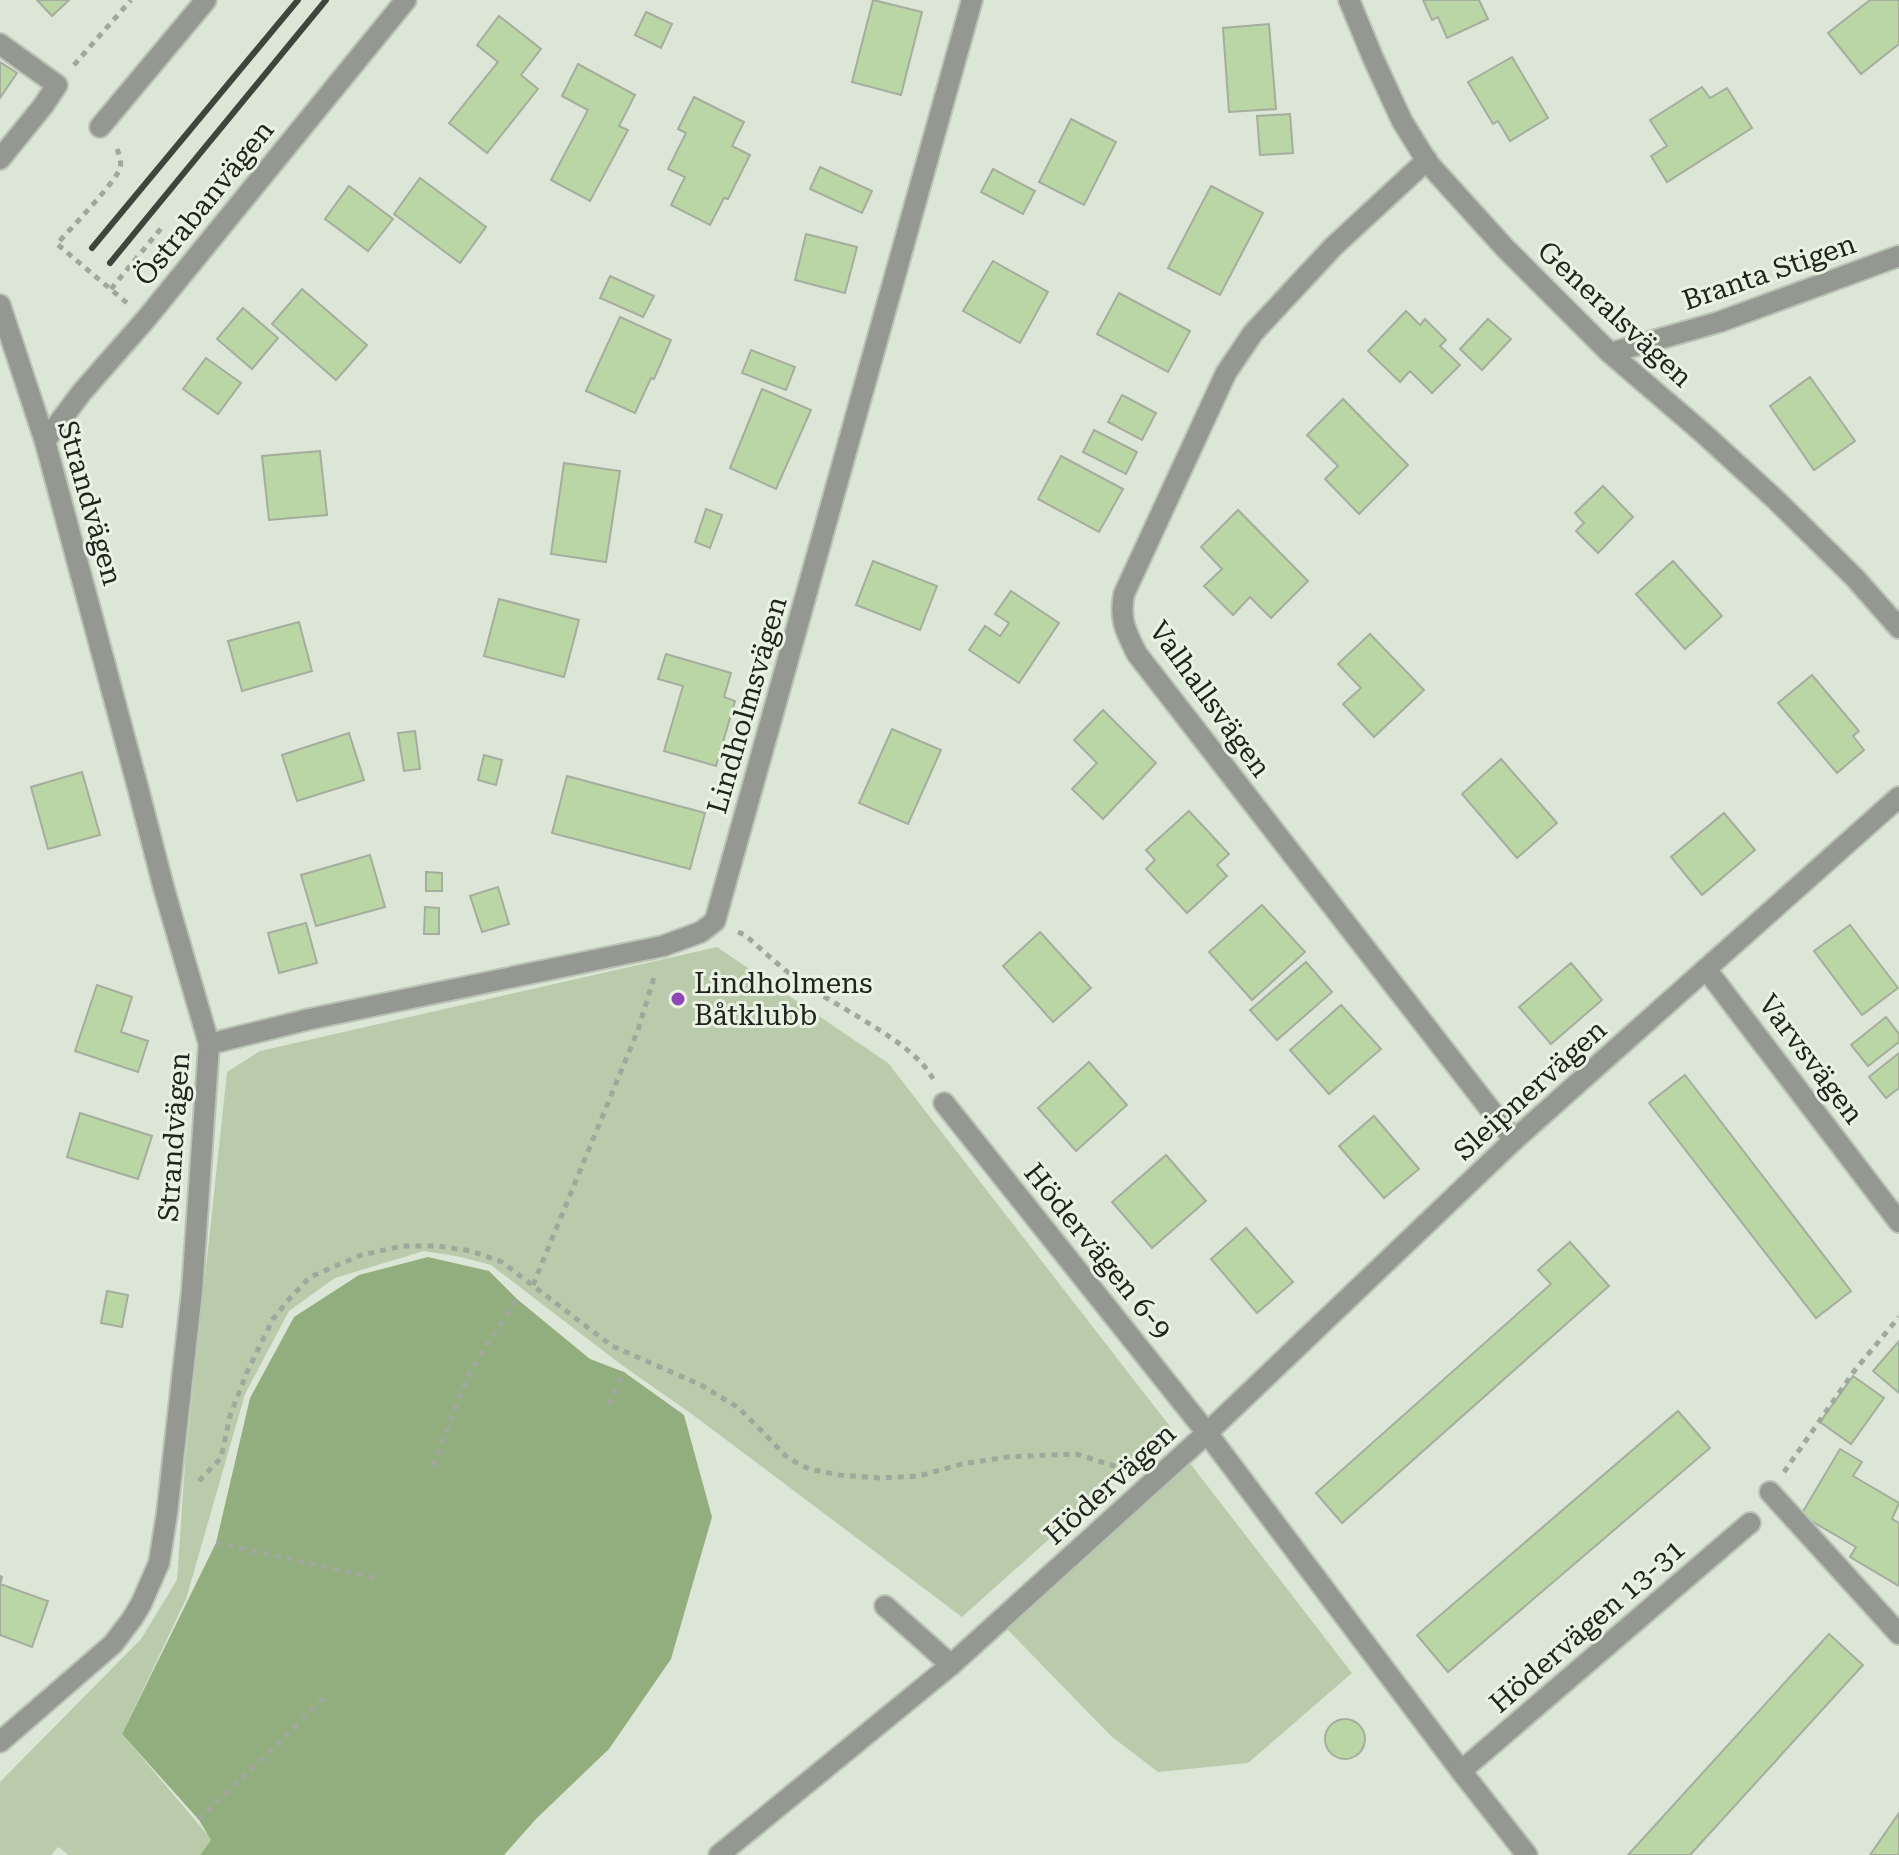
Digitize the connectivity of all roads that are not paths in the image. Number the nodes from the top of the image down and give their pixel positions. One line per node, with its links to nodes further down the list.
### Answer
1 (206, 0): 6 (street)
2 (406, 0): 12 (street, Östrabanvägen)
3 (972, 0): 16 (street, Lindholmsvägen)
4 (1349, 0): 8 (street, Generalsvägen)
5 (0, 44): 7 (street)
6 (100, 127)
7 (0, 159)
8 (1427, 160): 11 (street, Generalsvägen); 18 (street, Valhallsvägen)
9 (1899, 256): 11 (street, Branta Stigen)
10 (0, 305): 12 (street, Strandvägen)
11 (1610, 353): 13 (street, Generalsvägen)
12 (45, 441): 16 (street, Strandvägen)
13 (1899, 628)
14 (1899, 797): 15 (street, Sleipnervägen)
15 (1706, 969): 18 (street, Sleipnervägen); 19 (street, Varvsvägen)
16 (209, 1044): 26 (street, Strandvägen)
17 (944, 1103): 20 (street, Hödervägen 6-9)
18 (1514, 1140): 20 (street, Sleipnervägen)
19 (1899, 1222)
20 (1207, 1433): 25 (street, Hödervägen); 27 (street, Hödervägen)
21 (1770, 1492): 24 (street)
22 (1750, 1523): 27 (street, Hödervägen 13-31)
23 (885, 1606): 25 (street)
24 (1899, 1634)
25 (951, 1665): 28 (street, Hödervägen)
26 (0, 1742)
27 (1461, 1771): 29 (street, Hödervägen)
28 (719, 1855)
29 (1527, 1855)

